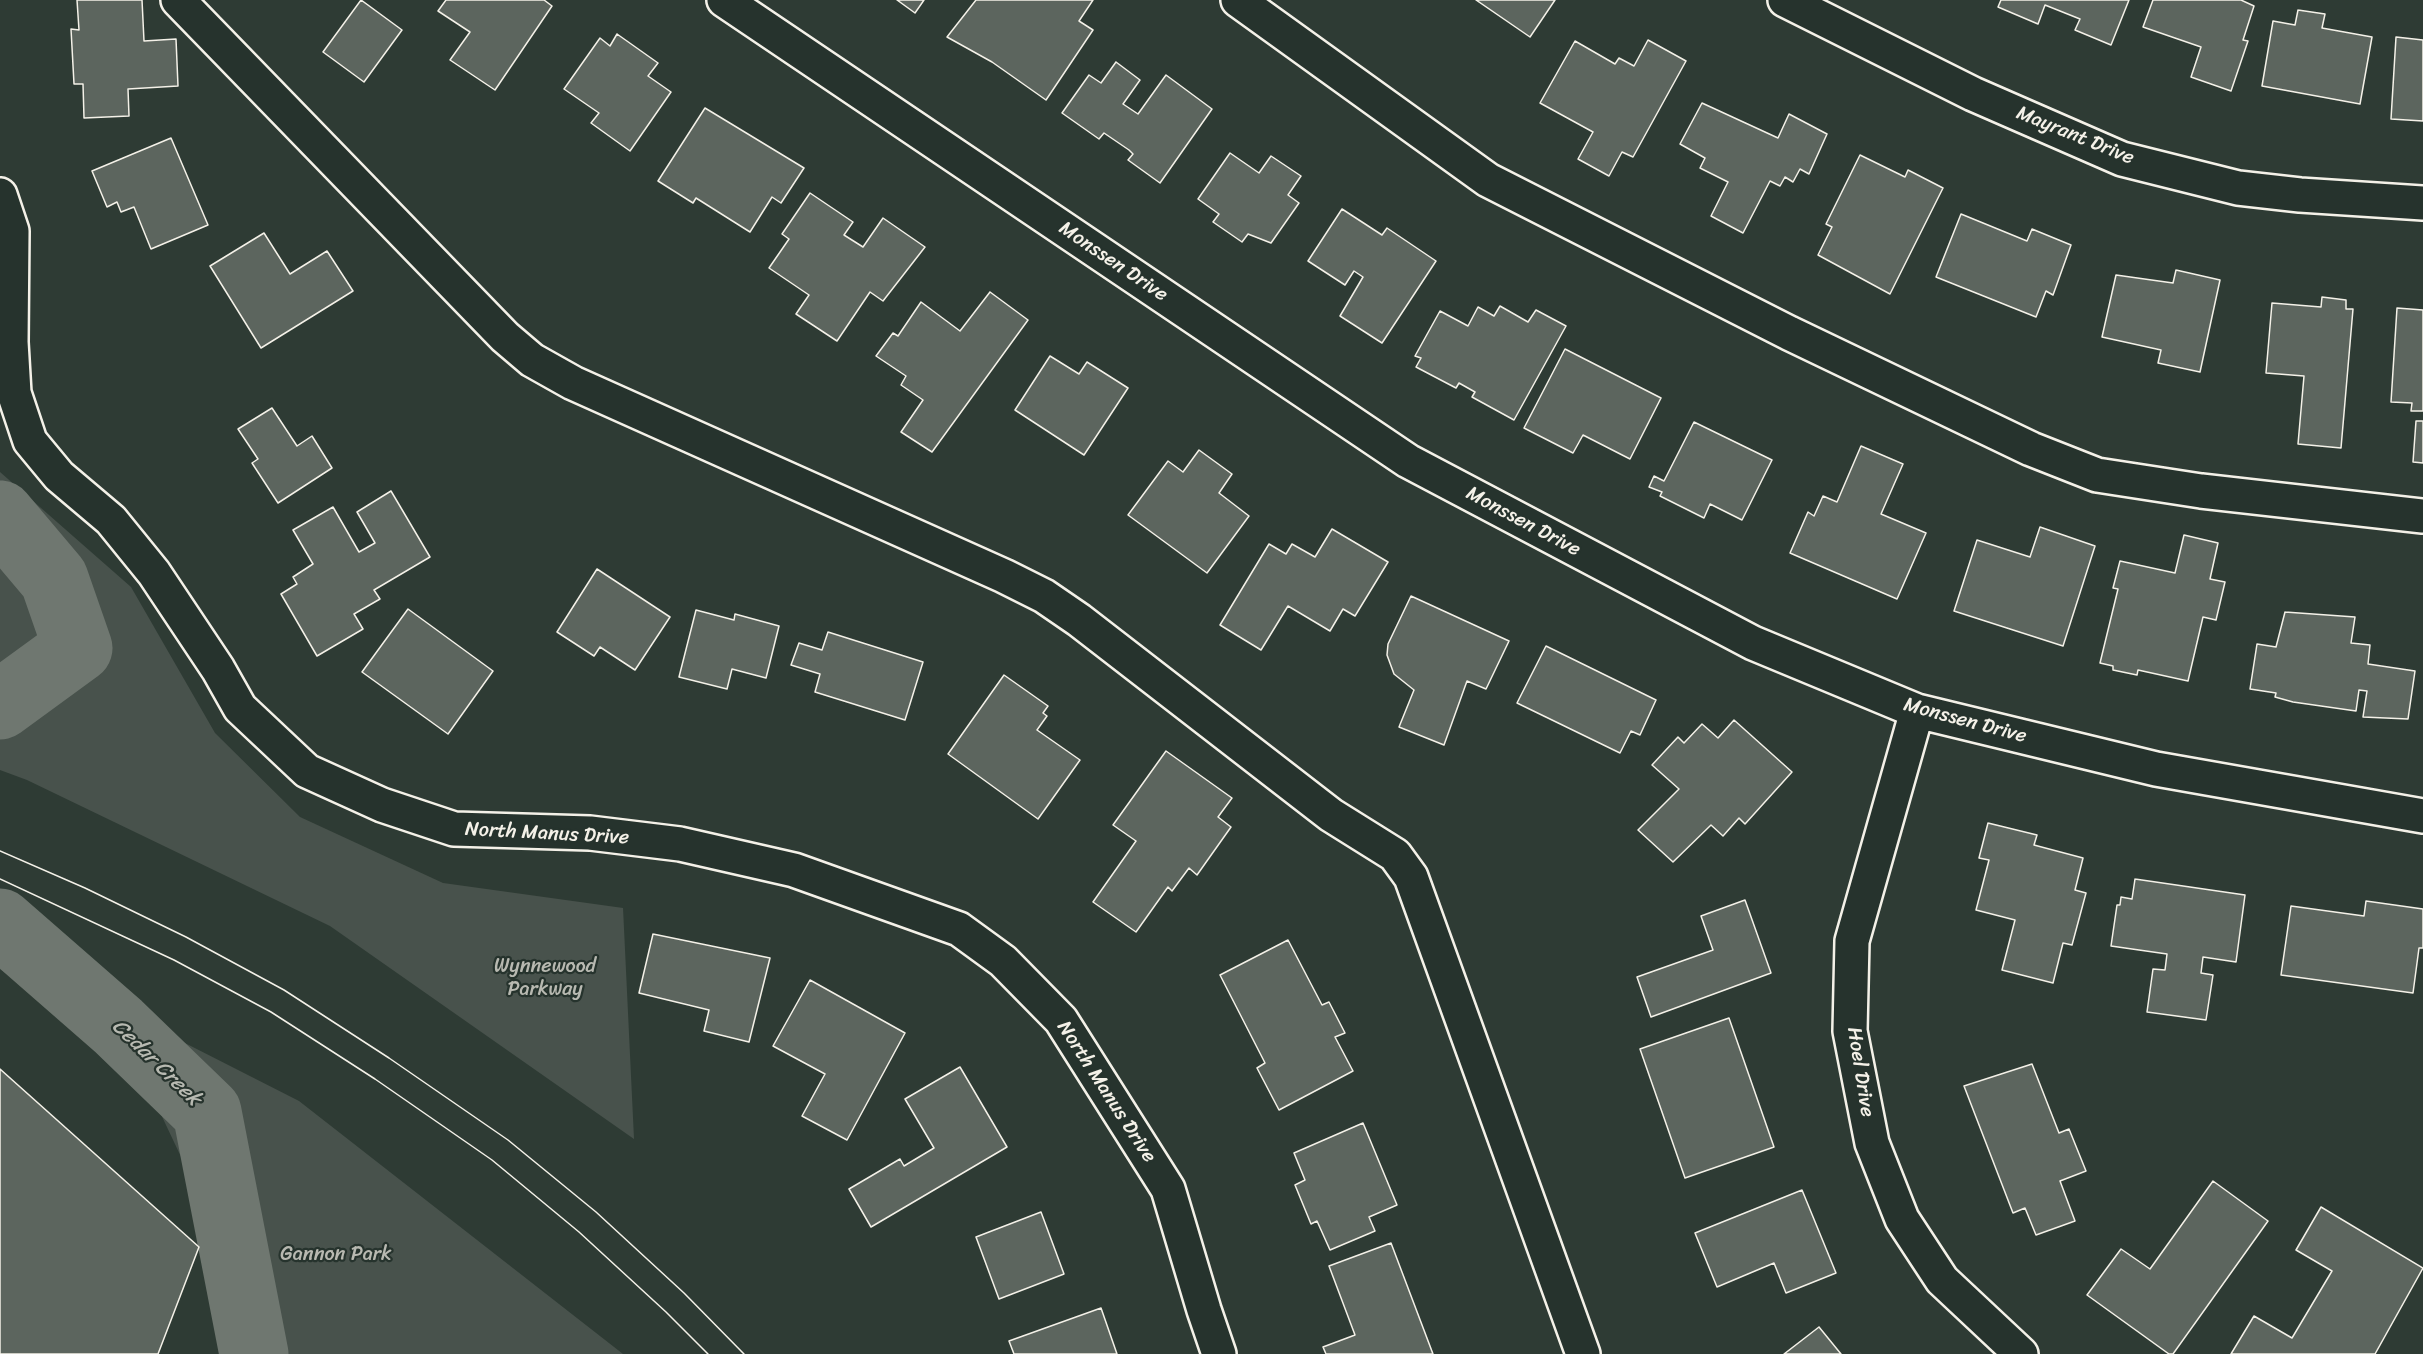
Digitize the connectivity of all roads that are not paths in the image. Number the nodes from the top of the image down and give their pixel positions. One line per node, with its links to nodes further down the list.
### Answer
1 (178, 0): 11 (street)
2 (724, 0): 8 (street, Monssen Drive)
3 (1238, 0): 7 (street)
4 (1785, 0): 6 (street, Mayrant Drive)
5 (0, 195): 10 (street, North Manus Drive)
6 (2423, 203)
7 (2423, 516)
8 (1917, 711): 9 (street, Monssen Drive); 12 (street, Hoel Drive)
9 (2423, 816)
10 (1219, 1354)
11 (1583, 1354)
12 (2021, 1354)

